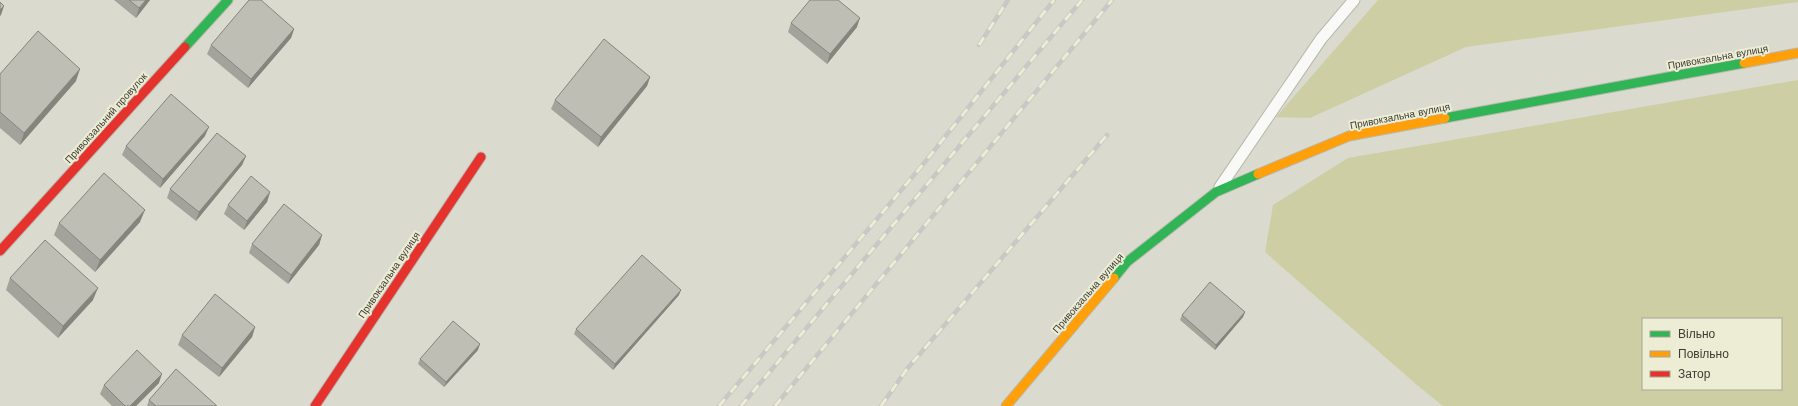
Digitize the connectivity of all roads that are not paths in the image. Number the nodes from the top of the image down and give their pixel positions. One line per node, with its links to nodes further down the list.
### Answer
1 (228, 0): 6 (main road, Привокзальний провулок)
2 (1354, 0): 5 (lane)
3 (1798, 53): 5 (main road, Привокзальна вулиця)
4 (481, 157): 7 (main road, Привокзальна вулиця)
5 (1216, 192): 8 (main road, Привокзальна вулиця)
6 (0, 251)
7 (315, 406)
8 (1006, 406)

